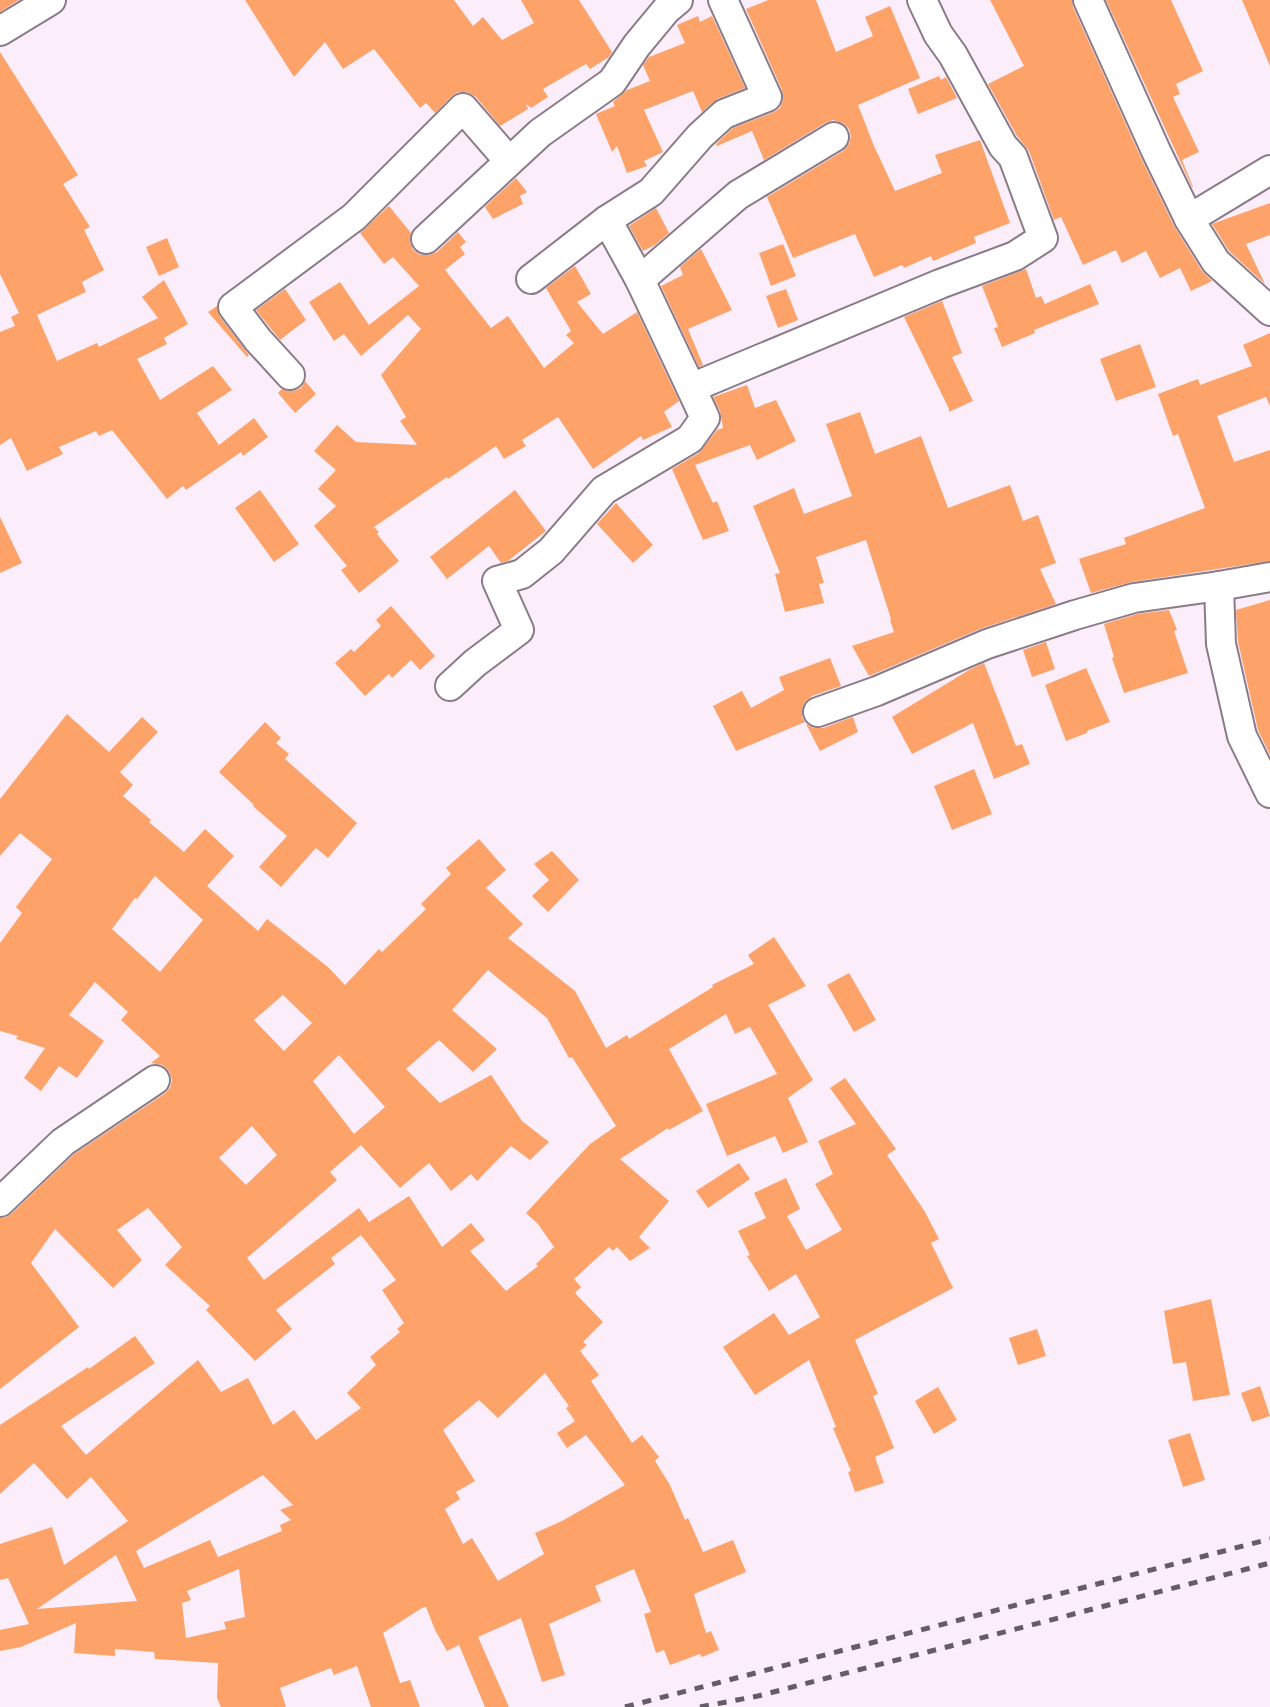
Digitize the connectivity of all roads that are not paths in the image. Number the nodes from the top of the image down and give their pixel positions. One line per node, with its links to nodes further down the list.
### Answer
1 (51, 0): 6 (street)
2 (678, 0): 8 (street)
3 (723, 0): 11 (street)
4 (922, 0): 17 (street)
5 (1088, 0): 10 (street)
6 (0, 30)
7 (834, 137): 14 (street)
8 (509, 161): 12 (street); 16 (street)
9 (1270, 170): 10 (street)
10 (1189, 219): 15 (street)
11 (607, 220): 13 (street); 14 (street)
12 (426, 239)
13 (531, 279)
14 (640, 280): 17 (street)
15 (1270, 311)
16 (290, 375)
17 (691, 388): 20 (street)
18 (1270, 577): 19 (street)
19 (1219, 586): 21 (street); 22 (street)
20 (450, 686)
21 (818, 712)
22 (1270, 793)
23 (155, 1080): 24 (street)
24 (0, 1202)

